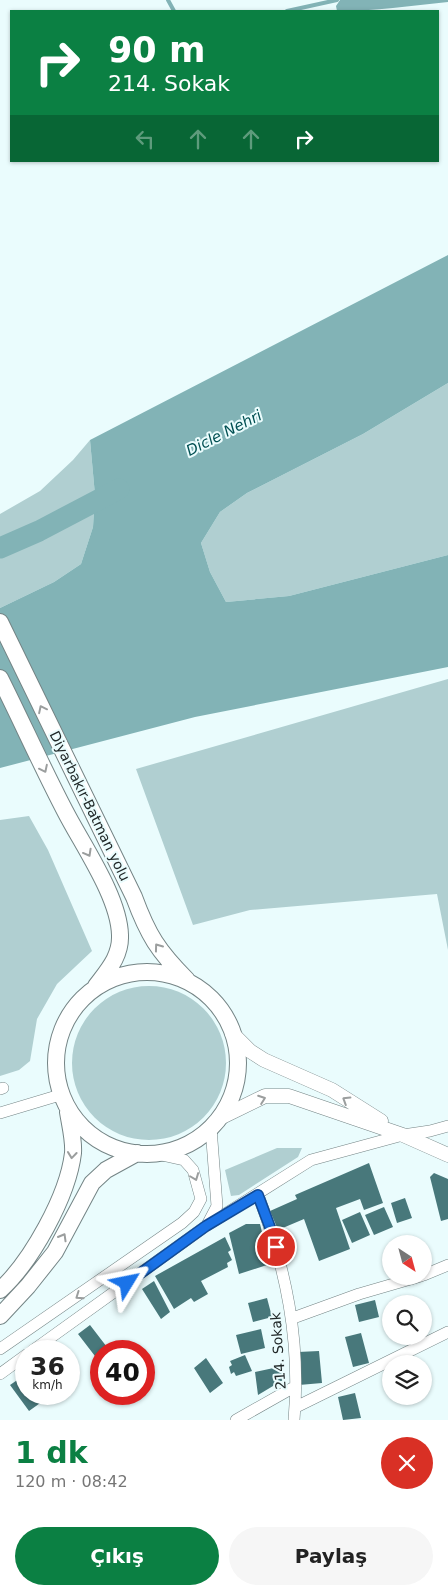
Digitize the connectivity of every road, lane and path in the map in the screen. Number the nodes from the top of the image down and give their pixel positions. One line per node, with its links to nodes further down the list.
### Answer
1 (0, 622): 3 (highway, Diyarbakır-Batman yolu, one-way to 1)
2 (0, 678): 4 (highway, Diyarbakır-Batman yolu, one-way to 4)
3 (190, 983): 4 (highway); 5 (highway)
4 (96, 987): 6 (highway)
5 (232, 1033): 8 (highway); 10 (main road, one-way to 5)
6 (64, 1101): 7 (street); 11 (highway); 19 (highway, one-way to 19)
7 (0, 1113)
8 (214, 1124): 10 (main road, one-way to 10); 12 (highway); 15 (street)
9 (448, 1126): 10 (street)
10 (403, 1135): 13 (main road); 14 (street)
11 (137, 1153): 12 (highway); 20 (highway, one-way to 11)
12 (157, 1154): 24 (street, one-way to 24)
13 (448, 1155)
14 (258, 1195): 15 (street); 21 (street, 214. Sokak)
15 (206, 1226): 23 (street)
16 (448, 1265): 17 (street)
17 (432, 1272)
18 (390, 1285): 21 (street)
19 (0, 1290)
20 (0, 1316)
21 (293, 1318): 27 (street, 214. Sokak)
22 (448, 1332): 28 (street)
23 (47, 1340)
24 (0, 1349)
25 (15, 1363): 26 (street)
26 (0, 1374)
27 (296, 1386): 28 (street, 214. Sokak); 29 (street)
28 (296, 1407): 30 (street, 214. Sokak)
29 (236, 1420)
30 (294, 1420)

